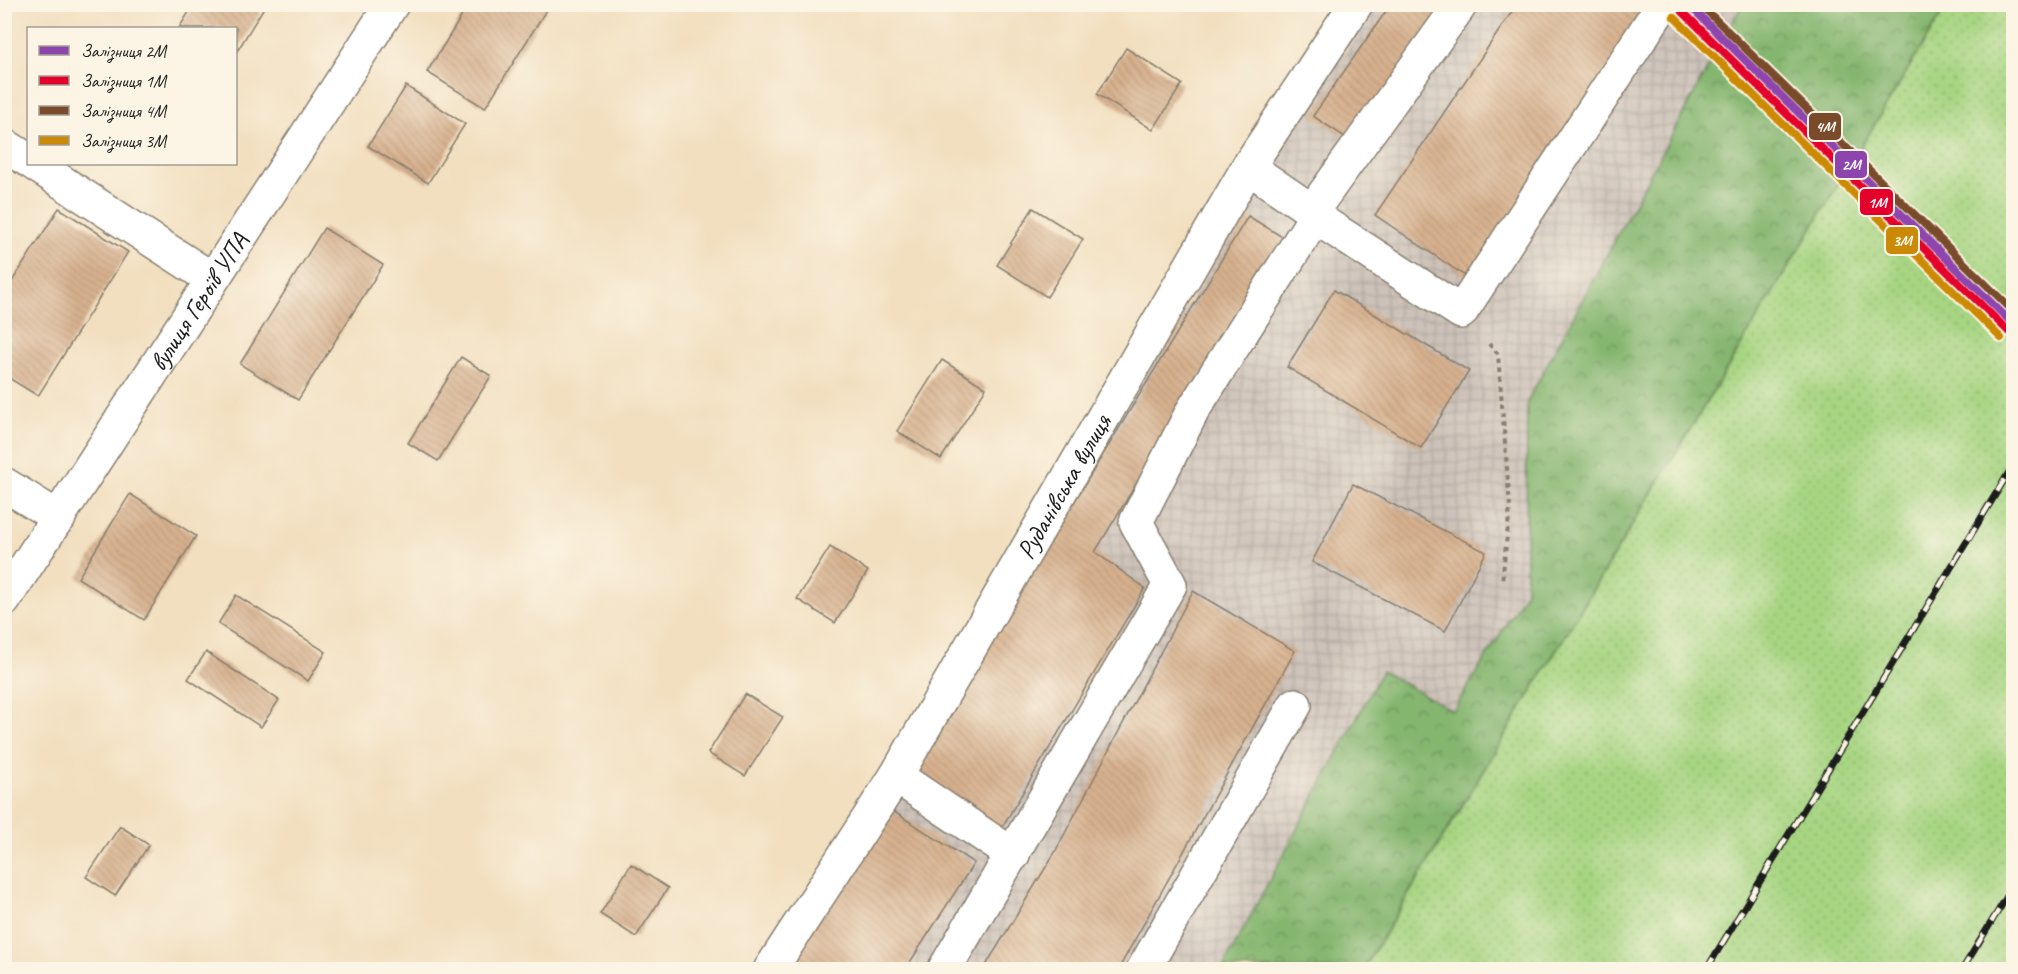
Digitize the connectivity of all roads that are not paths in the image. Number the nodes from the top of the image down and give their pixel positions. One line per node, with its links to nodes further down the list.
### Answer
1 (392, 4): 10 (street, вулиця Героїв УПА)
2 (1356, 4): 8 (street, Руданівська вулиця)
3 (1461, 4): 9 (street)
4 (1663, 4): 9 (street)
5 (4, 145): 6 (street)
6 (27, 159)
7 (36, 165): 10 (street)
8 (1248, 167): 9 (street); 15 (street, Руданівська вулиця)
9 (1314, 214): 16 (street)
10 (212, 279): 12 (street, вулиця Героїв УПА)
11 (4, 484): 12 (street)
12 (59, 518): 13 (street, вулиця Героїв УПА)
13 (4, 600)
14 (1295, 705): 19 (street)
15 (896, 776): 16 (street); 17 (street, Руданівська вулиця)
16 (1013, 855): 18 (street)
17 (770, 969)
18 (944, 969)
19 (1143, 969)

